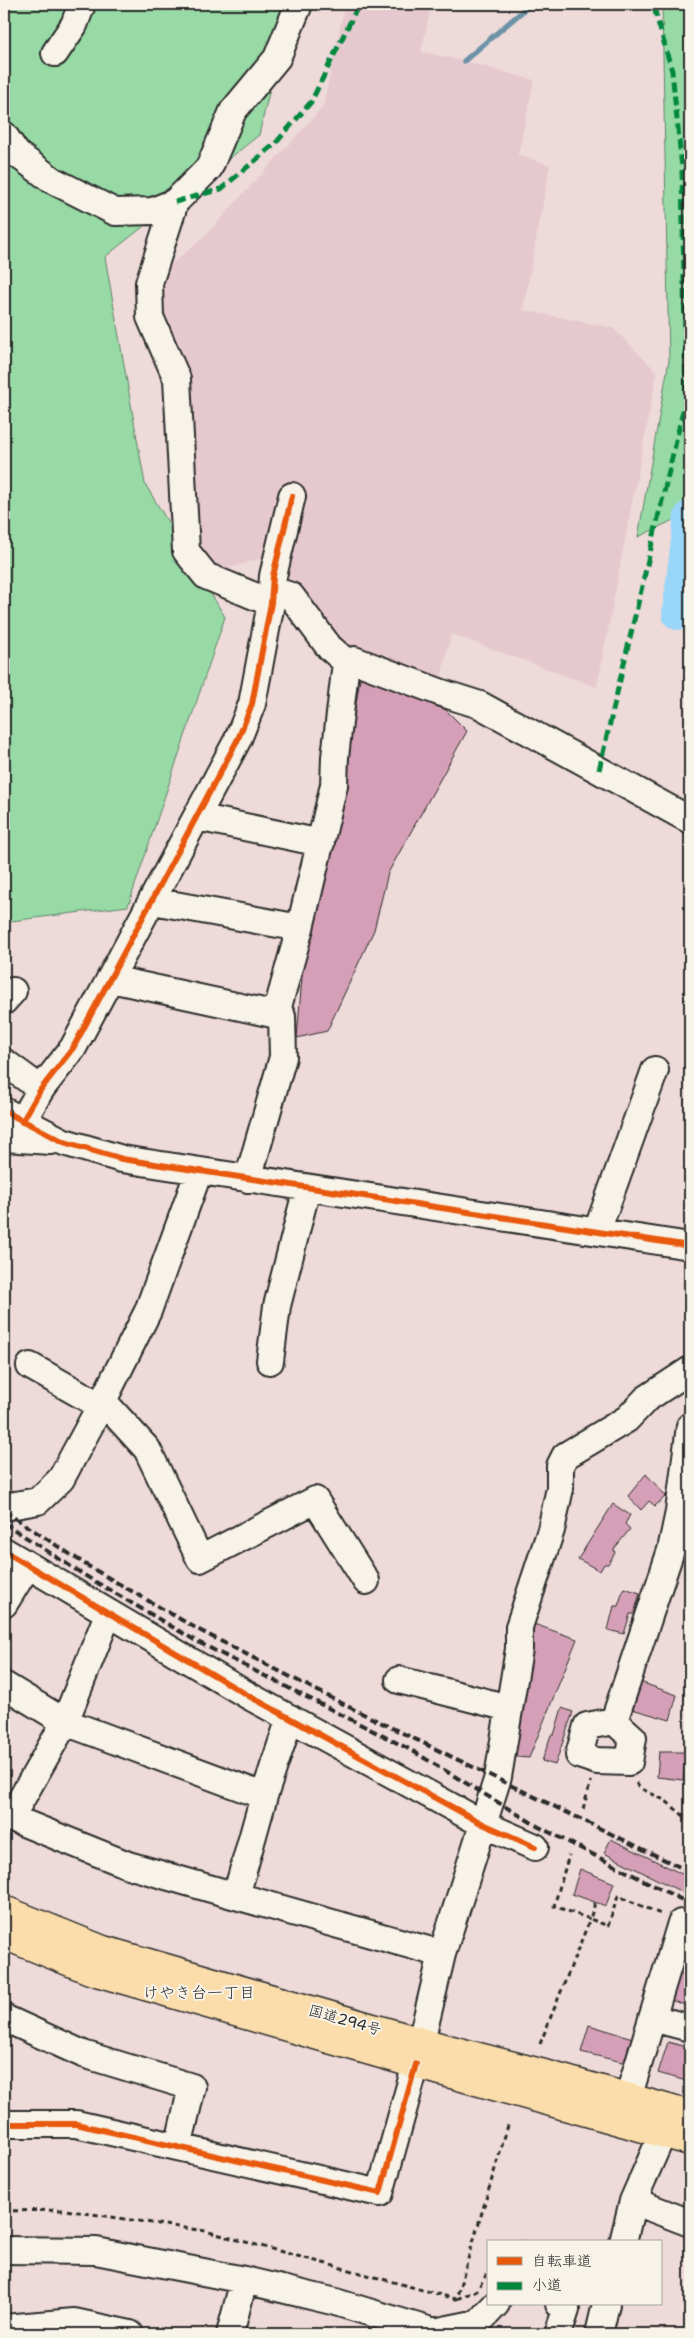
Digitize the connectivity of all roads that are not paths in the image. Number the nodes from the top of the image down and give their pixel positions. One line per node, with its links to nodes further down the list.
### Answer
1 (82, 4): 3 (street)
2 (299, 4): 5 (street)
3 (55, 54)
4 (4, 135): 5 (street)
5 (175, 202): 7 (street)
6 (292, 496): 7 (street)
7 (271, 596): 8 (street); 9 (street)
8 (346, 662): 10 (street); 11 (street)
9 (197, 817): 11 (street); 12 (street)
10 (690, 820)
11 (320, 843): 13 (street)
12 (153, 901): 13 (street); 14 (street)
13 (300, 928): 15 (street)
14 (112, 978): 15 (street); 18 (street)
15 (276, 1014): 21 (street)
16 (4, 1062): 18 (street)
17 (655, 1070): 23 (street)
18 (41, 1089): 19 (street)
19 (10, 1124): 20 (street)
20 (199, 1171): 21 (street); 28 (street)
21 (248, 1179): 22 (street)
22 (306, 1188): 23 (street); 25 (street)
23 (597, 1231): 24 (street)
24 (690, 1246)
25 (270, 1361)
26 (30, 1366): 28 (street)
27 (690, 1370): 38 (street)
28 (102, 1404): 30 (street); 33 (street)
29 (690, 1426): 40 (street)
30 (4, 1506)
31 (4, 1551): 32 (street)
32 (28, 1565): 34 (street); 35 (street)
33 (366, 1581)
34 (4, 1604)
35 (108, 1614): 39 (street); 41 (street)
36 (399, 1680): 38 (street)
37 (4, 1685): 41 (street)
38 (509, 1708): 44 (street)
39 (290, 1718): 42 (street); 44 (street)
40 (614, 1721): 40 (street)
41 (65, 1722): 42 (street); 43 (street)
42 (264, 1796): 46 (street)
43 (7, 1817): 46 (street)
44 (483, 1824): 45 (street); 50 (street)
45 (535, 1847)
46 (236, 1896): 50 (street)
47 (4, 1910): 54 (highway, 国道294号)
48 (686, 1925): 52 (street)
49 (4, 1935): 54 (highway, 国道294号)
50 (442, 1954): 54 (street)
51 (4, 2018): 60 (street)
52 (652, 2018): 53 (street); 55 (street)
53 (690, 2028)
54 (418, 2054): 55 (highway, 国道294号); 60 (street)
55 (624, 2109): 56 (highway, 国道294号); 58 (highway, 国道294号)
56 (690, 2116)
57 (4, 2124): 60 (street)
58 (663, 2133): 59 (highway, 国道294号); 61 (street)
59 (690, 2141)
60 (178, 2147)
61 (633, 2202): 62 (street); 63 (street)
62 (690, 2223)
63 (624, 2240)
64 (4, 2250): 65 (street)
65 (244, 2280): 70 (street); 72 (street)
66 (494, 2306): 70 (street)
67 (561, 2306): 73 (street)
68 (606, 2306): 74 (street)
69 (4, 2328): 71 (street)
70 (437, 2333)
71 (130, 2334)
72 (230, 2334)
73 (558, 2334)
74 (599, 2334)

